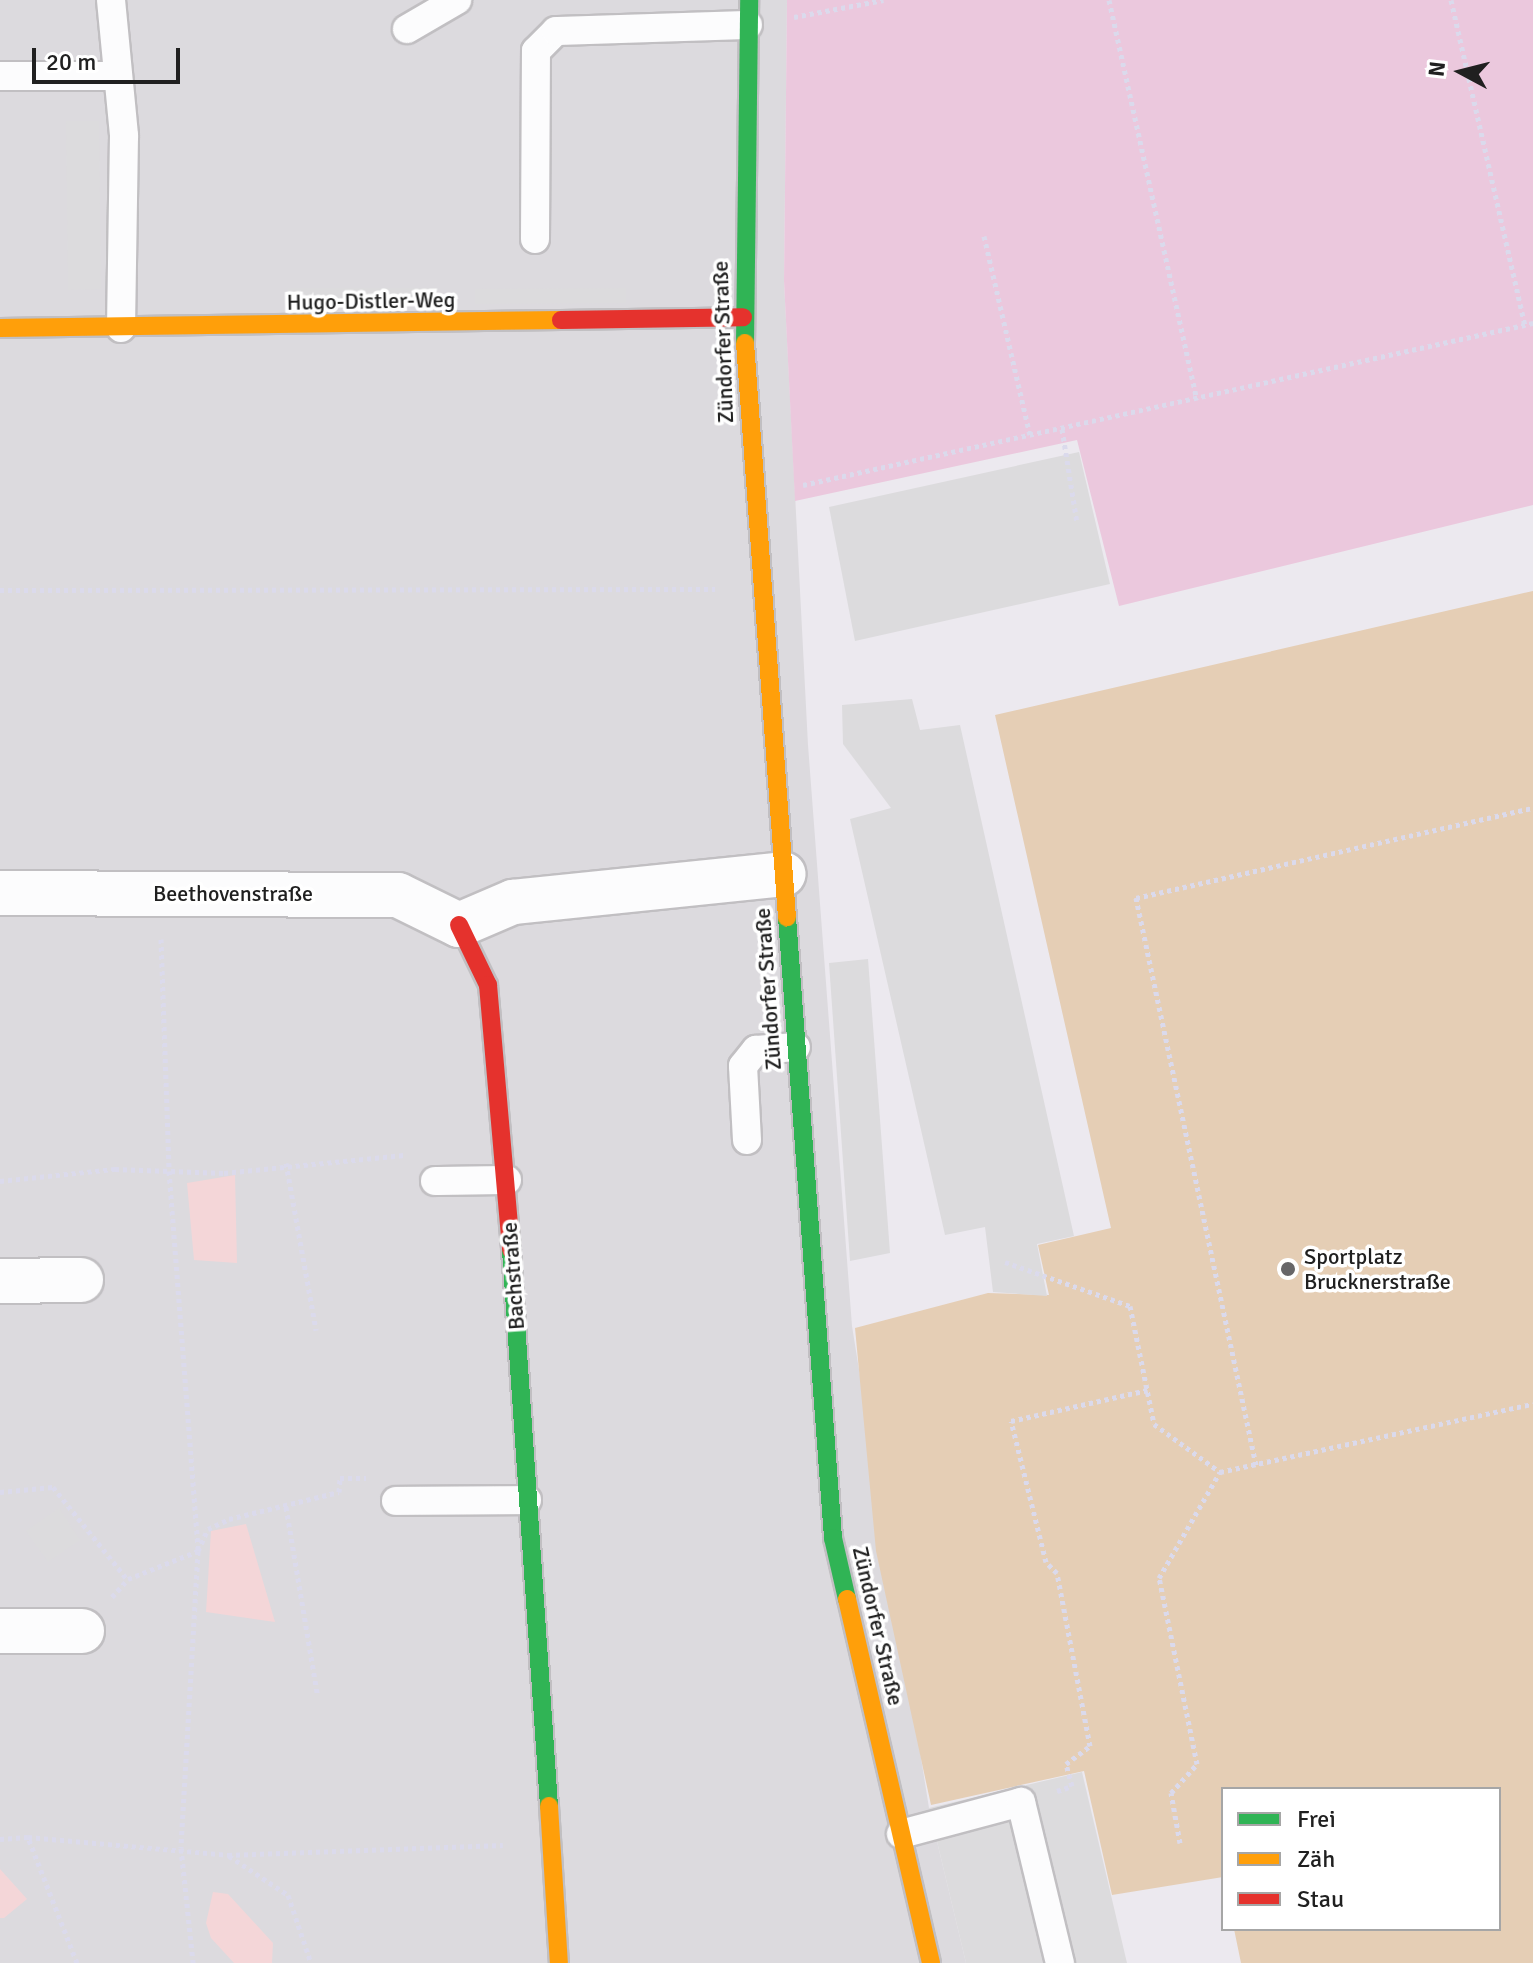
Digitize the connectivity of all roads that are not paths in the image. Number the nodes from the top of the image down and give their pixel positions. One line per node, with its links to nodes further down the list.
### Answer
1 (111, 0): 6 (lane)
2 (457, 0): 4 (lane)
3 (748, 15): 7 (lane); 8 (street, Zündorfer Straße)
4 (407, 29)
5 (0, 76): 6 (lane)
6 (113, 76): 10 (lane)
7 (535, 239)
8 (743, 317): 10 (street, Hugo-Distler-Weg); 11 (street, Zündorfer Straße)
9 (0, 328): 10 (street, Hugo-Distler-Weg)
10 (121, 328)
11 (784, 874): 13 (street); 14 (street, Zündorfer Straße)
12 (0, 893): 13 (street, Beethovenstraße)
13 (459, 925): 16 (street, Bachstraße)
14 (796, 1047): 15 (lane); 24 (street, Zündorfer Straße)
15 (747, 1140)
16 (507, 1180): 17 (lane); 20 (street, Bachstraße)
17 (435, 1181)
18 (81, 1280): 19 (street)
19 (0, 1281)
20 (527, 1500): 21 (lane); 26 (street, Bachstraße)
21 (396, 1501)
22 (0, 1631): 23 (street)
23 (82, 1631)
24 (901, 1834): 25 (street, Zündorfer Straße); 27 (lane)
25 (927, 1962)
26 (559, 1963)
27 (1060, 1963)

